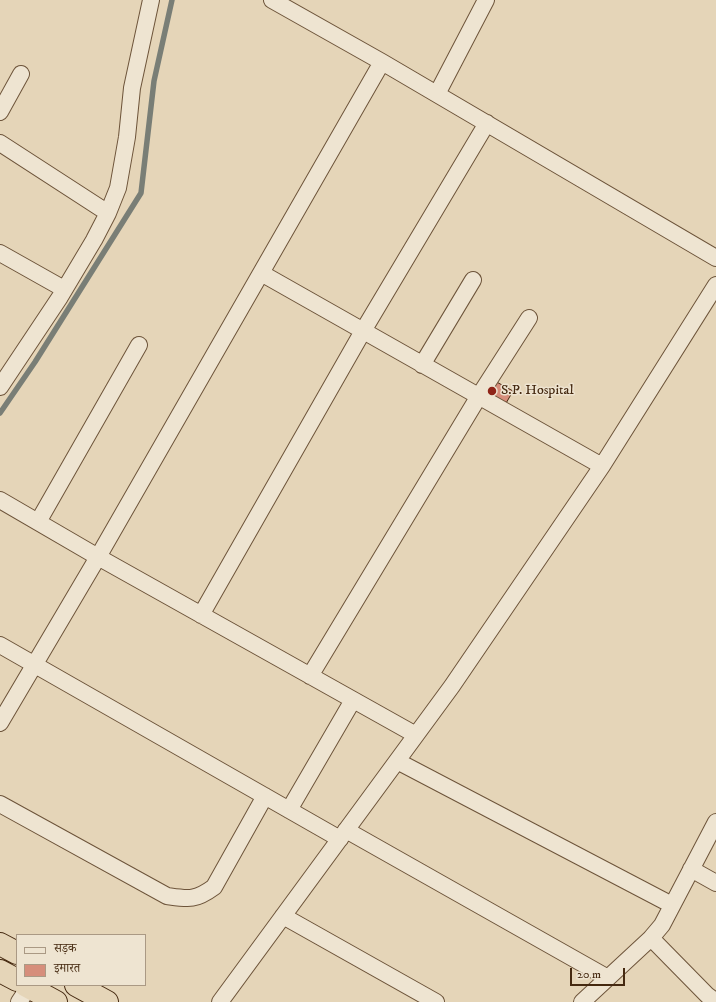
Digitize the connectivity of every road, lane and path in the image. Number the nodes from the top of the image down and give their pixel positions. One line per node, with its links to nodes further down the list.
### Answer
1 (151, 0): 10 (street)
2 (272, 0): 4 (street)
3 (486, 0): 6 (street)
4 (382, 62): 6 (street); 13 (street)
5 (22, 74): 7 (street)
6 (437, 94): 8 (street)
7 (0, 112)
8 (487, 123): 12 (street); 18 (street)
9 (0, 143): 10 (street)
10 (108, 214): 16 (street)
11 (0, 253): 16 (street)
12 (716, 258)
13 (261, 273): 18 (street); 26 (street)
14 (473, 280): 20 (street)
15 (716, 285): 23 (street)
16 (64, 289): 21 (street)
17 (529, 318): 22 (street)
18 (363, 331): 20 (street); 27 (street)
19 (139, 345): 25 (street)
20 (422, 365): 22 (street)
21 (0, 387)
22 (479, 396): 23 (street); 30 (street)
23 (602, 466): 33 (street)
24 (0, 500): 25 (street)
25 (38, 522): 26 (street)
26 (98, 557): 27 (street); 29 (street)
27 (201, 615): 30 (street)
28 (0, 645): 29 (street)
29 (35, 664): 32 (street); 35 (street)
30 (310, 676): 31 (street)
31 (353, 700): 33 (street); 37 (street)
32 (0, 724)
33 (416, 735): 34 (street)
34 (397, 761): 39 (street); 42 (street)
35 (265, 796): 36 (street); 37 (street)
36 (0, 804)
37 (289, 810): 39 (street)
38 (716, 822): 40 (street)
39 (343, 834): 43 (street); 48 (street)
40 (691, 869): 41 (street); 42 (street)
41 (716, 883)
42 (672, 905): 44 (street)
43 (283, 916): 54 (street); 55 (street)
44 (651, 938): 48 (street); 57 (street)
45 (0, 944): 46 (highway)
46 (16, 952)
47 (0, 971): 49 (highway)
48 (608, 978): 56 (street)
49 (16, 984)
50 (78, 986): 53 (highway)
51 (23, 989): 52 (highway)
52 (56, 1002)
53 (107, 1002)
54 (220, 1002)
55 (436, 1002)
56 (582, 1002)
57 (716, 1002)

